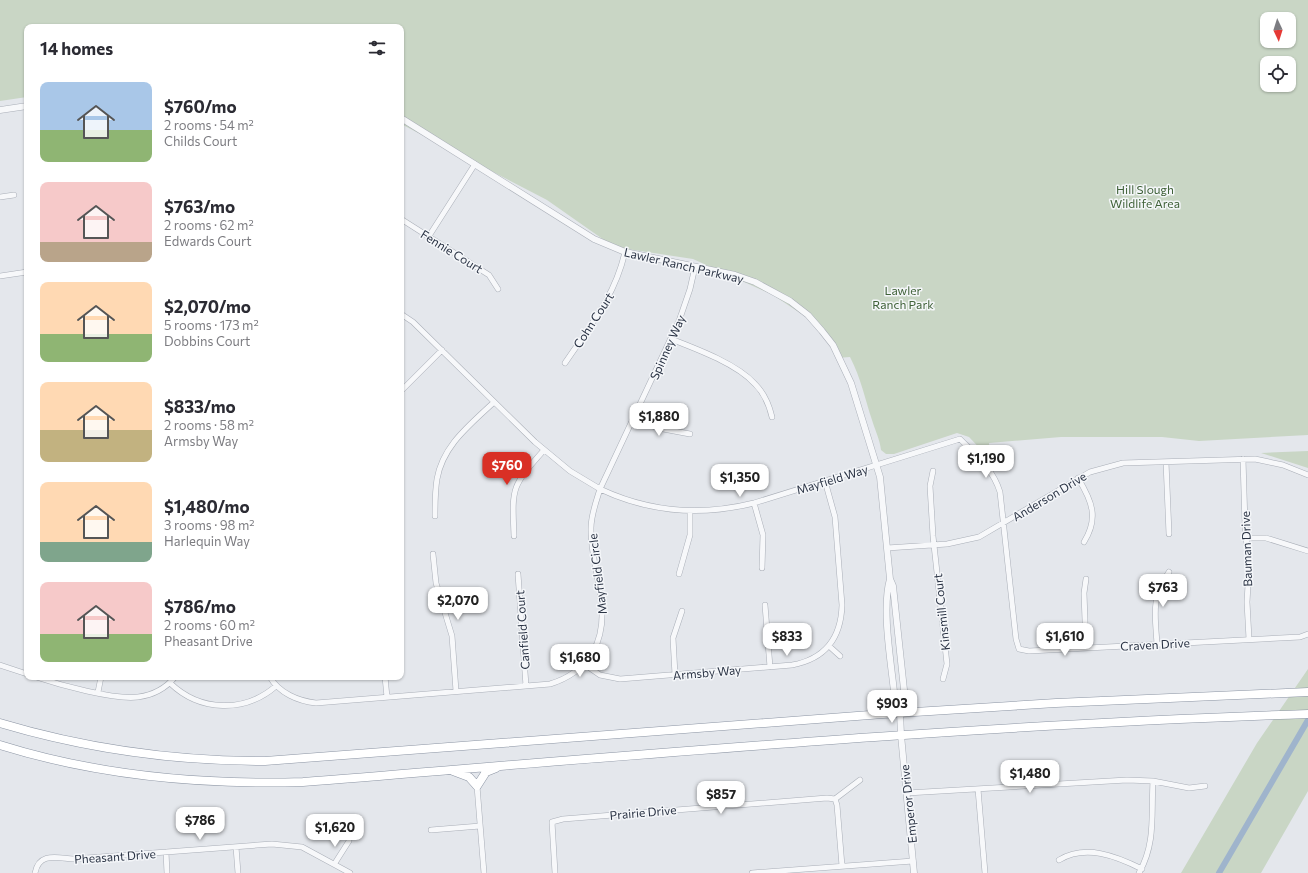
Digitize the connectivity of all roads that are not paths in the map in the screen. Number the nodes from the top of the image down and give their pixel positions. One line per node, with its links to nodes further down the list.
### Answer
1 (24, 106): 2 (street)
2 (0, 110)
3 (404, 120): 4 (street, Lawler Ranch Parkway)
4 (475, 164): 8 (street); 9 (street, Lawler Ranch Parkway)
5 (14, 195): 6 (street)
6 (0, 197)
7 (404, 221): 8 (street, Fennie Court)
8 (429, 236): 13 (street, Fennie Court)
9 (625, 252): 10 (street, Lawler Ranch Parkway); 17 (street, Cohn Court)
10 (695, 267): 15 (street, Spinney Way); 26 (street, Lawler Ranch Parkway)
11 (24, 272): 12 (street)
12 (0, 276)
13 (498, 289)
14 (404, 316): 16 (street)
15 (671, 339): 20 (street); 21 (street, Spinney Way)
16 (442, 350): 18 (street); 19 (street)
17 (565, 363)
18 (404, 388)
19 (494, 402): 23 (street); 34 (street)
20 (772, 416)
21 (634, 419): 22 (street); 31 (street, Spinney Way)
22 (690, 434)
23 (544, 450): 31 (street); 37 (street)
24 (1243, 460): 25 (street, Anderson Drive); 28 (street, Anderson Drive); 38 (street, Bauman Drive)
25 (1166, 462): 29 (street, Anderson Drive); 36 (street)
26 (876, 466): 30 (street, Mayfield Way); 35 (street, Mayfield Way); 41 (street, Lawler Ranch Parkway)
27 (933, 471): 40 (street, Kinsmill Court)
28 (1308, 475)
29 (1078, 478): 35 (street, Anderson Drive); 39 (street)
30 (825, 481): 32 (street, Mayfield Way); 55 (street, Armsby Way)
31 (600, 489): 33 (street, Mayfield Way); 58 (street, Mayfield Circle)
32 (754, 503): 33 (street, Mayfield Way); 44 (street)
33 (690, 511): 47 (street)
34 (435, 516)
35 (1003, 524): 40 (street, Anderson Drive); 56 (street, Craven Drive)
36 (1169, 534)
37 (514, 536)
38 (1247, 538): 42 (street); 53 (street, Bauman Drive)
39 (1084, 542)
40 (934, 545): 41 (street, Anderson Drive); 63 (street, Kinsmill Court)
41 (887, 548): 48 (street, Lawler Ranch Parkway)
42 (1308, 551)
43 (433, 554): 72 (street)
44 (762, 568)
45 (1169, 572): 54 (street)
46 (518, 574): 71 (street, Canfield Court)
47 (679, 574)
48 (890, 579): 76 (street, Lawler Ranch Parkway); 76 (street, Lawler Ranch Parkway)
49 (1086, 579): 56 (street)
50 (765, 605): 60 (street)
51 (682, 611): 62 (street)
52 (1308, 634): 53 (street, Craven Drive)
53 (1249, 639): 54 (street, Craven Drive)
54 (1157, 644): 56 (street, Craven Drive)
55 (829, 646): 57 (street); 60 (street, Armsby Way)
56 (1086, 648)
57 (840, 656)
58 (584, 664): 62 (street, Armsby Way); 71 (street, Mayfield Circle)
59 (0, 665): 61 (street)
60 (770, 667): 62 (street, Armsby Way)
61 (24, 672)
62 (675, 675)
63 (943, 679)
64 (48, 680): 73 (street)
65 (100, 680): 73 (street)
66 (172, 680): 69 (street)
67 (272, 680): 70 (street, Mayfield Circle)
68 (385, 680): 75 (street)
69 (170, 683): 70 (street); 73 (street)
70 (276, 686): 75 (street, Mayfield Circle)
71 (526, 686): 72 (street, Mayfield Circle)
72 (456, 691): 75 (street, Mayfield Circle)
73 (98, 692)
74 (1307, 692): 76 (highway)
75 (387, 697)
76 (900, 713): 78 (highway); 79 (street, Lawler Ranch Parkway)
77 (1308, 714): 79 (highway)
78 (0, 722)
79 (901, 735): 81 (highway); 88 (street, Emperor Drive)
80 (0, 746): 82 (highway)
81 (501, 766): 82 (highway); 85 (highway)
82 (451, 770): 85 (highway)
83 (860, 780): 89 (street)
84 (1153, 782): 86 (street); 87 (street); 99 (street)
85 (476, 786): 90 (street)
86 (1205, 786)
87 (978, 789): 88 (street); 108 (street)
88 (907, 792): 96 (street, Emperor Drive)
89 (836, 799): 98 (street); 105 (street, Prairie Drive)
90 (480, 826): 91 (street); 104 (street)
91 (431, 830)
92 (349, 842): 97 (street)
93 (236, 846): 94 (street, Pheasant Drive); 97 (street, Pheasant Drive); 102 (street)
94 (166, 852): 100 (street, Pheasant Drive); 101 (street)
95 (1058, 860): 99 (street)
96 (913, 861): 98 (street); 107 (street, Emperor Drive)
97 (334, 863): 103 (street, Pheasant Drive)
98 (842, 866): 106 (street)
99 (1140, 871)
100 (35, 873)
101 (168, 873)
102 (238, 873)
103 (350, 873)
104 (484, 873)
105 (555, 873)
106 (752, 873)
107 (914, 873)
108 (985, 873)

